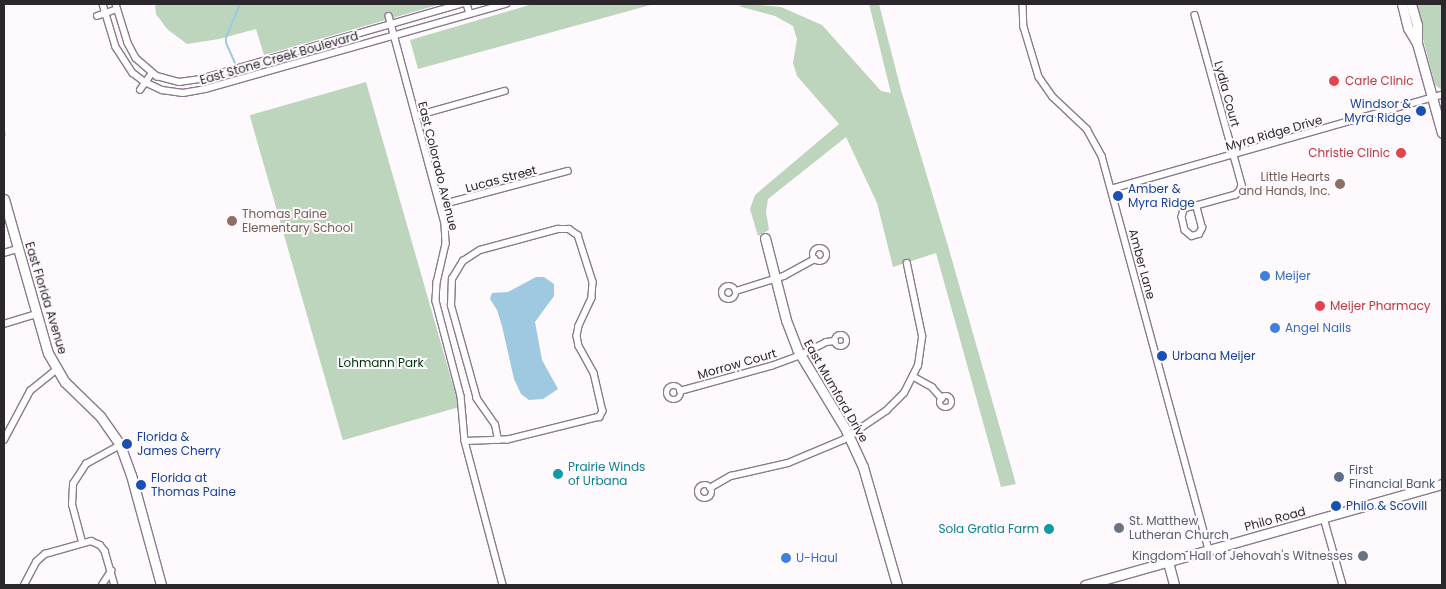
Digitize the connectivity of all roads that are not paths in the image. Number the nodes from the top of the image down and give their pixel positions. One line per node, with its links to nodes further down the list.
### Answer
1 (103, 4): 9 (street, East Stone Creek Boulevard)
2 (460, 4): 14 (street, East Stone Creek Boulevard)
3 (467, 4): 10 (street)
4 (506, 4): 10 (street, East Stone Creek Boulevard)
5 (1023, 4): 29 (street, Amber Lane)
6 (1402, 4): 16 (street)
7 (1411, 4): 16 (street)
8 (116, 6): 9 (street); 18 (street, East Stone Creek Boulevard)
9 (106, 13): 12 (street); 19 (street, East Stone Creek Boulevard)
10 (470, 14): 15 (street, East Stone Creek Boulevard)
11 (1195, 15): 27 (street, Lydia Court)
12 (97, 16)
13 (389, 16): 14 (street, East Colorado Avenue)
14 (391, 24): 15 (street, East Colorado Avenue); 17 (street, East Stone Creek Boulevard)
15 (394, 36): 20 (street, East Stone Creek Boulevard); 25 (street, East Colorado Avenue)
16 (1417, 44): 24 (street)
17 (227, 71): 18 (street, East Stone Creek Boulevard); 20 (street)
18 (152, 73): 19 (street)
19 (145, 82): 20 (street, East Stone Creek Boulevard); 21 (street)
20 (230, 82)
21 (140, 90)
22 (505, 91): 25 (street)
23 (1442, 95): 24 (street, Myra Ridge Drive)
24 (1432, 98): 26 (street); 27 (street, Myra Ridge Drive)
25 (416, 116): 31 (street, East Colorado Avenue)
26 (1442, 133)
27 (1233, 155): 29 (street, Myra Ridge Drive); 32 (street, Lydia Court)
28 (568, 171): 31 (street, Lucas Street)
29 (1111, 189): 57 (street, Amber Lane)
30 (4, 199): 34 (street, East Florida Avenue)
31 (440, 205): 50 (street, East Colorado Avenue)
32 (1196, 206): 32 (street)
33 (765, 238): 38 (street, East Mumford Drive)
34 (18, 249): 35 (street); 40 (street, East Florida Avenue)
35 (4, 253)
36 (815, 260): 38 (street)
37 (906, 264): 45 (street)
38 (776, 280): 39 (street); 43 (street, East Mumford Drive)
39 (736, 291)
40 (36, 314): 41 (street); 44 (street, East Florida Avenue)
41 (4, 324)
42 (835, 341): 43 (street, Morrow Court)
43 (800, 356): 46 (street, Morrow Court); 48 (street, East Mumford Drive)
44 (57, 369): 49 (street); 52 (street, East Florida Avenue)
45 (914, 378): 47 (street); 48 (street)
46 (680, 391)
47 (942, 398)
48 (850, 436): 54 (street); 65 (street, East Mumford Drive)
49 (4, 440)
50 (465, 440): 51 (street); 64 (street, East Colorado Avenue)
51 (498, 440): 51 (street)
52 (120, 445): 56 (street); 63 (street, East Florida Avenue)
53 (1442, 484): 55 (street, Philo Road)
54 (710, 488)
55 (1324, 518): 57 (street, Philo Road); 68 (street)
56 (82, 542): 59 (street); 60 (street)
57 (1209, 550): 58 (street, Philo Road)
58 (1168, 562): 66 (street, Philo Road); 67 (street)
59 (111, 571): 61 (street); 62 (street)
60 (24, 585)
61 (102, 585)
62 (115, 585)
63 (161, 585)
64 (503, 585)
65 (897, 585)
66 (1085, 585)
67 (1174, 585)
68 (1343, 585)

